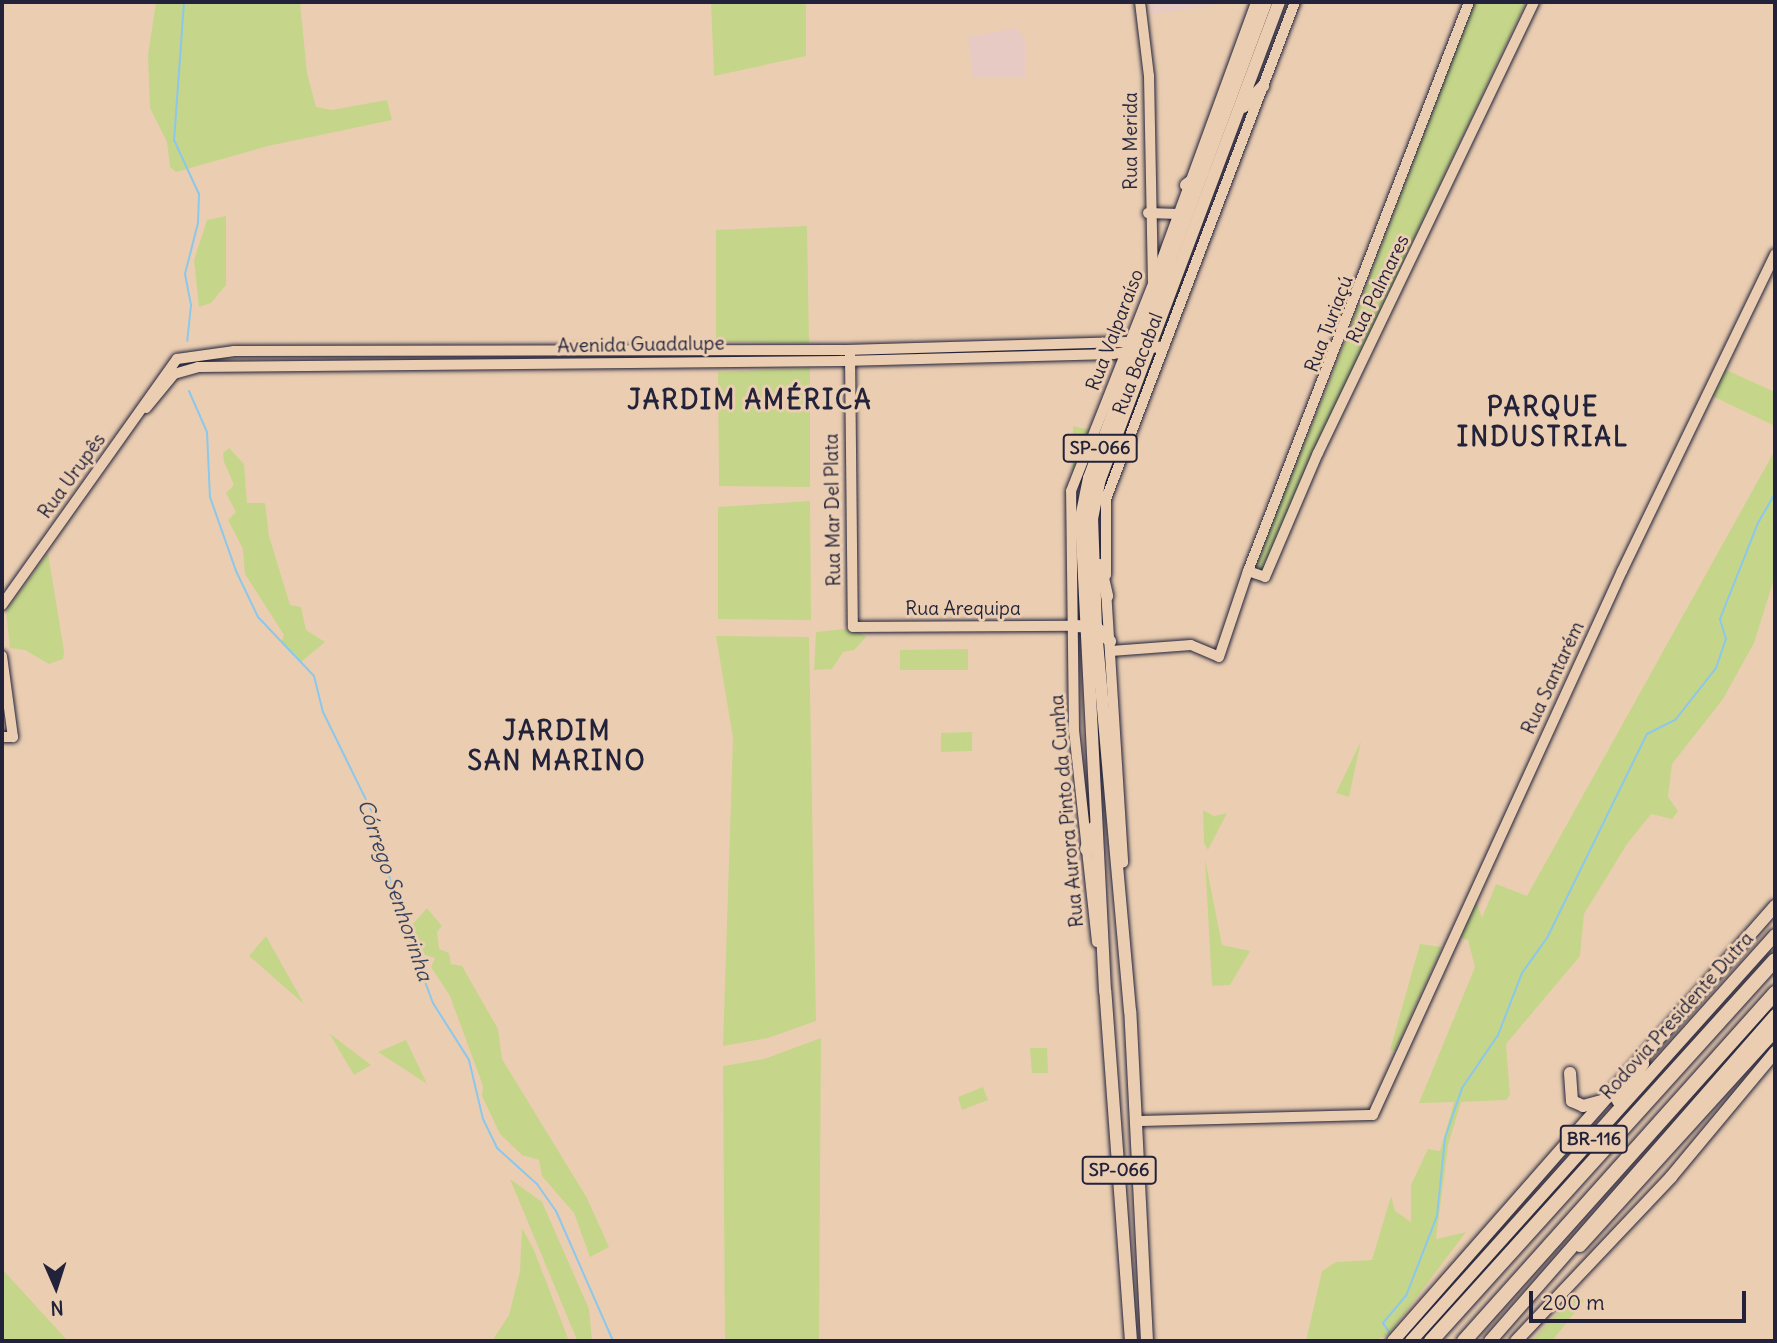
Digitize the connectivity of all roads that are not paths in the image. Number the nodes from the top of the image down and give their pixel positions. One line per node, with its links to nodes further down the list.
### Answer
1 (1140, 2): 14 (street, Rua Merida)
2 (1256, 2): 8 (street, Rua Valparaíso)
3 (1266, 2): 9 (main road, SP-066)
4 (1279, 2): 11 (main road, SP-066)
5 (1295, 2): 10 (street, Rua Bacabal)
6 (1469, 2): 27 (street, Rua Turiaçú)
7 (1534, 2): 27 (street, Rua Palmares)
8 (1236, 54): 9 (main road); 13 (street, Rua Valparaíso)
9 (1236, 84): 12 (main road, SP-066)
10 (1263, 86): 11 (main road); 16 (street, Rua Bacabal)
11 (1232, 125): 15 (main road, SP-066)
12 (1203, 172): 13 (main road); 15 (main road, SP-066)
13 (1186, 185): 15 (street, Rua Valparaíso)
14 (1148, 213): 15 (street); 18 (street, Rua Merida)
15 (1187, 216): 16 (street); 18 (street, Rua Valparaíso); 20 (main road, SP-066)
16 (1205, 239): 19 (street, Rua Bacabal)
17 (1775, 254): 51 (street, Rua Santarém)
18 (1152, 282): 20 (street, Rua Valparaíso)
19 (1164, 346): 20 (street, Avenida Guadalupe); 30 (street, Rua Bacabal)
20 (1134, 349): 21 (street, Avenida Guadalupe); 22 (street, Avenida Guadalupe); 24 (street, Rua Valparaíso); 26 (main road, SP-066); 32 (main road, SP-066)
21 (1097, 354): 22 (street, Avenida Guadalupe); 24 (street)
22 (850, 355): 23 (street, Avenida Guadalupe); 25 (street, Avenida Guadalupe); 33 (street, Rua Mar Del Plata)
23 (169, 366): 25 (street, Rua Urupês)
24 (1119, 368): 32 (street, Rua Valparaíso)
25 (138, 416): 29 (street, Rua Urupês)
26 (1092, 519): 30 (main road); 32 (main road, SP-066)
27 (1248, 571): 34 (street, Rua Turiaçú)
28 (2, 582): 29 (street)
29 (14, 584): 31 (street, Rua Urupês)
30 (1107, 596): 34 (street, Rua Bacabal)
31 (2, 605)
32 (1085, 626): 33 (street, Rua Arequipa); 34 (main road); 37 (main road, SP-066); 38 (street, Rua Aurora Pinto da Cunha); 40 (main road, SP-066)
33 (853, 627)
34 (1111, 646): 40 (street, Rua Bacabal)
35 (2, 656): 36 (street)
36 (2, 737)
37 (1097, 821): 38 (main road); 43 (main road, SP-066)
38 (1086, 849): 43 (street, Rua Aurora Pinto da Cunha)
39 (1775, 906): 47 (main road)
40 (1124, 923): 51 (main road, SP-066)
41 (1775, 935): 52 (main road, Rodovia Presidente Dutra / BR-116)
42 (1775, 960): 58 (highway, Rodovia Presidente Dutra)
43 (1105, 991): 55 (main road, SP-066)
44 (1775, 993): 59 (highway)
45 (1775, 1015): 53 (main road, BR-116)
46 (1775, 1031): 53 (main road)
47 (1657, 1039): 50 (main road); 52 (main road)
48 (1775, 1052): 61 (main road)
49 (1570, 1073): 50 (main road)
50 (1602, 1101): 56 (main road)
51 (1136, 1121): 54 (main road, SP-066)
52 (1576, 1160): 57 (main road, Rodovia Presidente Dutra / BR-116)
53 (1506, 1324): 60 (main road, BR-116)
54 (1148, 1337)
55 (1131, 1341)
56 (1393, 1341)
57 (1411, 1341)
58 (1431, 1341)
59 (1464, 1341)
60 (1490, 1341)
61 (1516, 1341)

